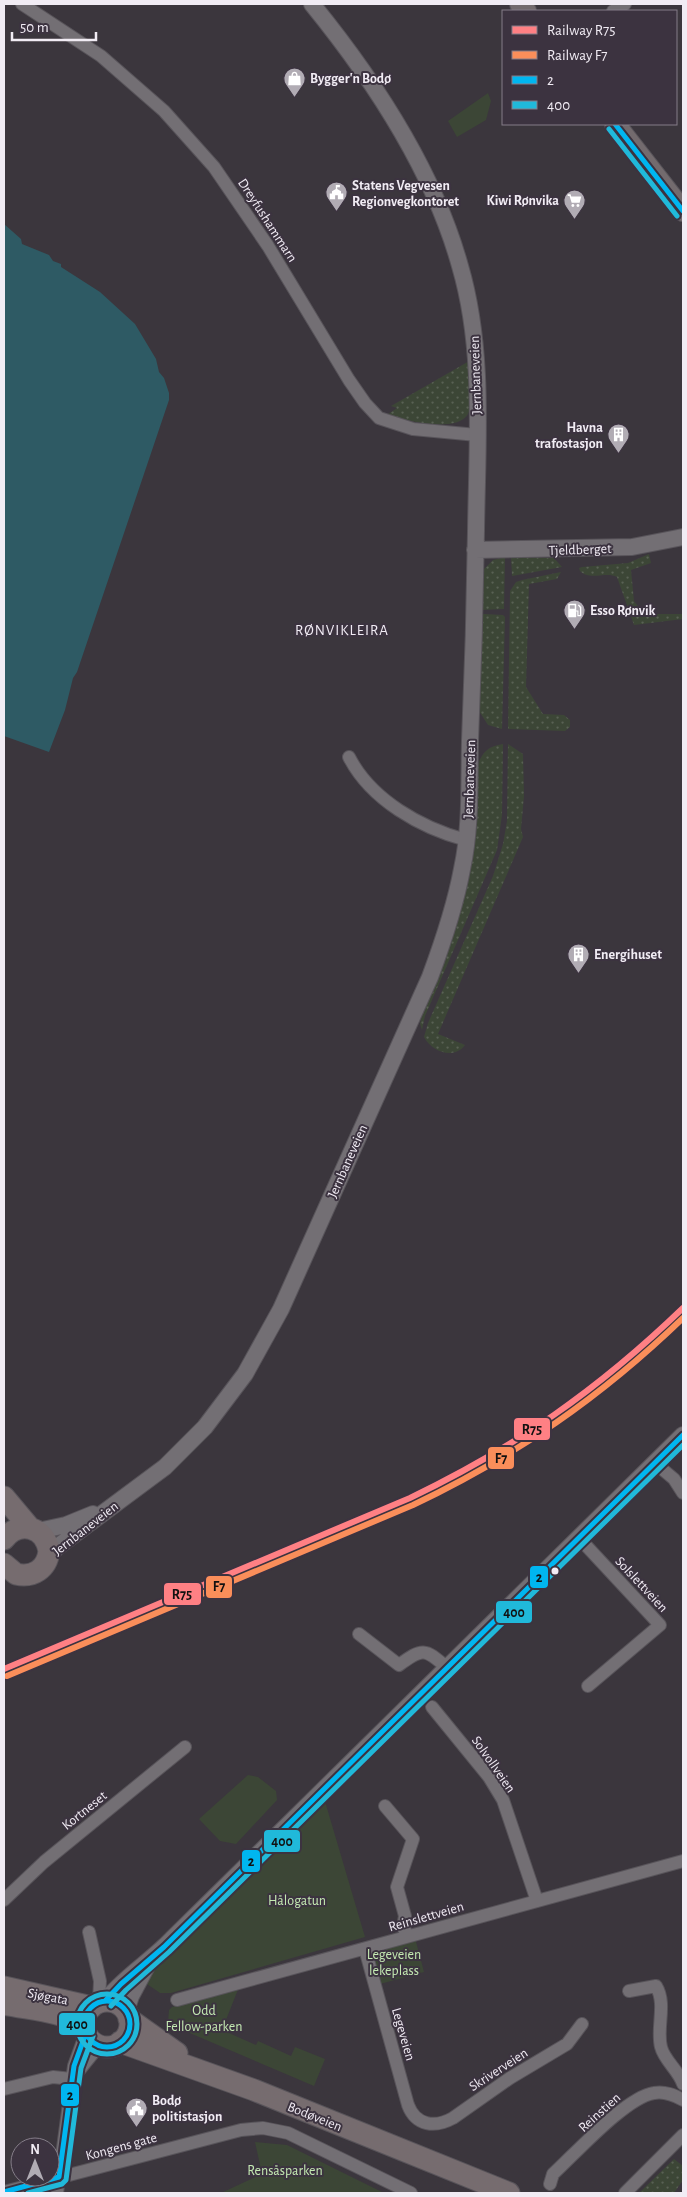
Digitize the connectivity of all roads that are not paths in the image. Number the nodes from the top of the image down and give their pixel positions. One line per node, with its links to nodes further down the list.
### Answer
1 (22, 4): 5 (street, Dreyfushammarn)
2 (312, 4): 5 (street, Jernbaneveien)
3 (616, 125): 4 (main road)
4 (683, 211)
5 (477, 435): 7 (street, Jernbaneveien)
6 (683, 536): 7 (street, Tjeldberget)
7 (475, 550): 9 (street, Jernbaneveien)
8 (349, 756): 9 (street)
9 (466, 840): 14 (street, Jernbaneveien)
10 (683, 1435): 11 (street)
11 (655, 1463): 12 (street); 16 (street)
12 (683, 1493)
13 (4, 1497): 15 (highway)
14 (122, 1499): 15 (street, Jernbaneveien); 18 (street, Jernbaneveien)
15 (34, 1529): 17 (highway, Jernbaneveien); 18 (highway, Jernbaneveien)
16 (579, 1538): 21 (street); 22 (street, Solslettveien)
17 (4, 1539)
18 (48, 1556): 19 (highway, Jernbaneveien)
19 (8, 1570)
20 (359, 1634): 21 (street)
21 (446, 1668): 32 (street)
22 (588, 1686)
23 (432, 1708): 28 (street, Solvollveien)
24 (185, 1747): 27 (street, Kortneset)
25 (385, 1806): 30 (street)
26 (683, 1861): 28 (street, Reinslettveien)
27 (4, 1900)
28 (537, 1902): 30 (street, Reinslettveien)
29 (89, 1932): 36 (street)
30 (408, 1936): 31 (street, Reinslettveien)
31 (365, 1949): 35 (street, Reinslettveien); 47 (street, Legeveien)
32 (150, 1962): 36 (street); 38 (street)
33 (4, 1987): 36 (highway, Sjøgata)
34 (629, 1991): 44 (street)
35 (177, 2000)
36 (99, 2003): 38 (highway); 40 (highway)
37 (4, 2004): 40 (highway, Sjøgata)
38 (128, 2015): 41 (highway); 42 (highway, Bodøveien)
39 (582, 2024): 47 (street, Skriverveien)
40 (85, 2030): 41 (highway); 43 (street)
41 (112, 2044): 42 (highway, Bodøveien); 43 (street)
42 (202, 2070): 49 (highway, Bodøveien)
43 (72, 2079): 45 (street); 50 (street)
44 (683, 2084)
45 (4, 2089)
46 (683, 2100): 52 (street, Reinstien)
47 (422, 2122)
48 (683, 2135): 58 (street)
49 (428, 2162): 56 (highway, Bodøveien); 57 (highway, Bodøveien)
50 (60, 2170)
51 (60, 2178): 55 (street, Kongens gate)
52 (550, 2184)
53 (24, 2187): 54 (street, Kongens gate)
54 (4, 2192)
55 (411, 2193)
56 (480, 2193)
57 (509, 2193)
58 (625, 2193)

